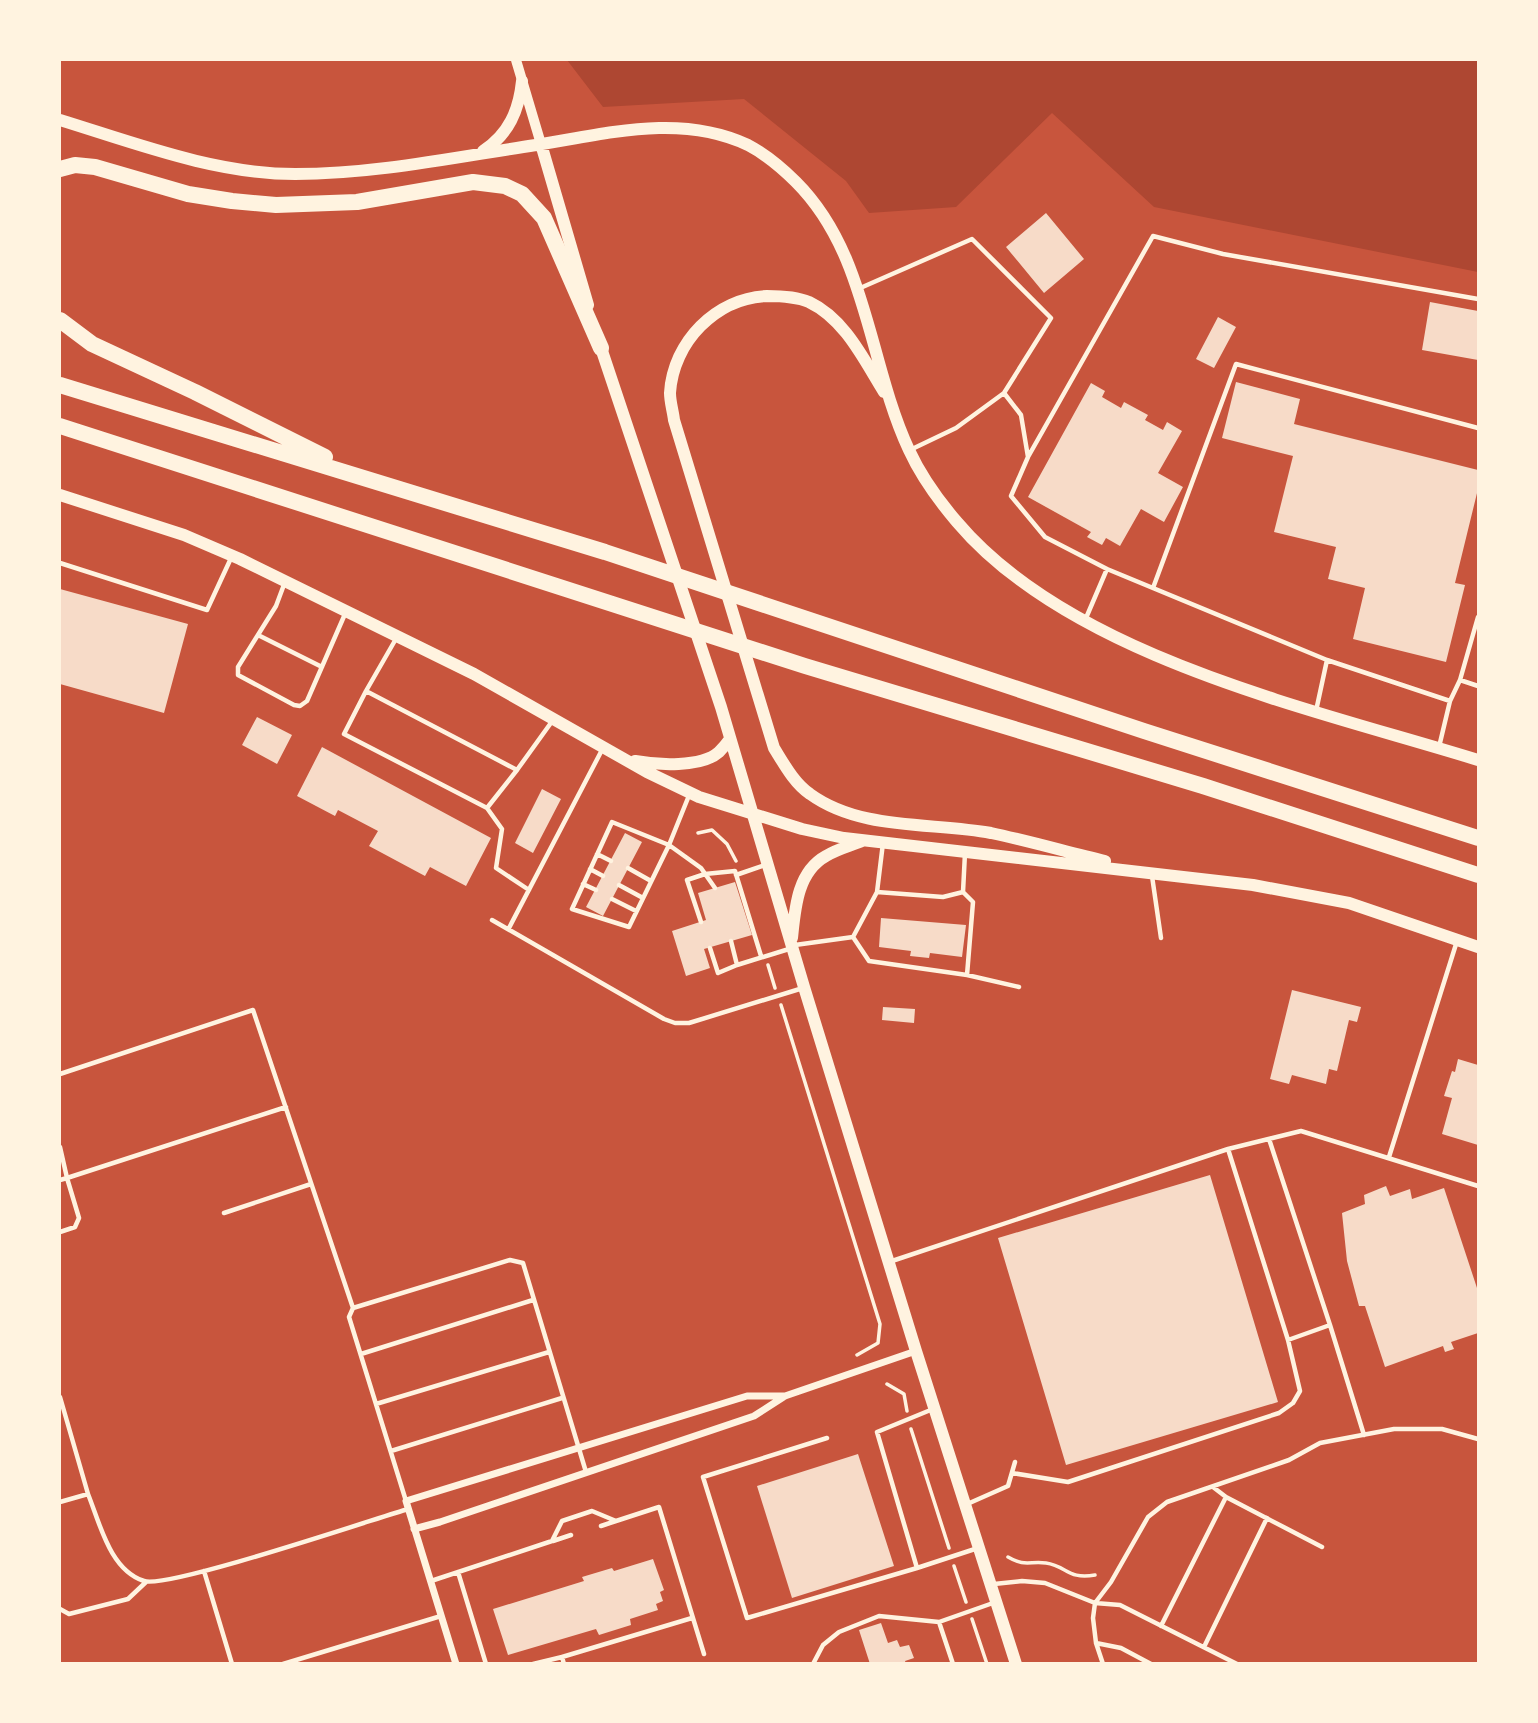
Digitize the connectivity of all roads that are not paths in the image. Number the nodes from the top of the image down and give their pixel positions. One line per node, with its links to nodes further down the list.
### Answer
1 (516, 60): 2 (street)
2 (522, 81): 4 (street); 5 (main road)
3 (60, 120): 5 (main road)
4 (541, 144): 5 (main road); 7 (main road); 10 (main road)
5 (481, 153)
6 (60, 169): 10 (highway)
7 (857, 289): 12 (lane); 13 (main road)
8 (1479, 299): 17 (lane)
9 (60, 320): 18 (highway)
10 (601, 348): 38 (main road)
11 (60, 385): 18 (highway)
12 (1004, 393): 16 (lane); 17 (lane)
13 (893, 407): 16 (main road); 57 (main road)
14 (60, 426): 60 (highway)
15 (1479, 428): 24 (lane)
16 (909, 450): 27 (main road)
17 (1028, 457): 22 (lane)
18 (361, 476): 47 (highway)
19 (60, 495): 20 (main road)
20 (233, 556): 21 (lane); 23 (main road)
21 (60, 563)
22 (1107, 569): 24 (lane); 27 (lane)
23 (285, 581): 25 (main road); 28 (lane)
24 (1153, 588): 30 (lane)
25 (346, 612): 29 (main road); 31 (lane)
26 (1479, 617): 32 (lane)
27 (1084, 622): 36 (main road)
28 (258, 635): 31 (lane); 31 (lane)
29 (397, 636): 34 (lane); 37 (main road)
30 (1327, 660): 35 (lane); 36 (lane)
31 (322, 667)
32 (1460, 680): 33 (lane); 35 (lane)
33 (1479, 686)
34 (366, 691): 43 (lane); 45 (lane)
35 (1450, 701): 40 (lane)
36 (1316, 711): 40 (main road)
37 (554, 719): 39 (main road); 43 (lane)
38 (730, 739): 41 (main road); 46 (main road)
39 (604, 747): 41 (main road); 66 (lane)
40 (1438, 748): 42 (main road)
41 (625, 759): 44 (main road)
42 (1479, 760)
43 (517, 770): 45 (lane)
44 (690, 793): 46 (main road); 50 (lane)
45 (487, 808): 66 (lane)
46 (753, 813): 48 (main road); 54 (main road)
47 (1479, 838)
48 (864, 840): 49 (main road); 81 (main road)
49 (883, 842): 51 (main road); 69 (lane)
50 (669, 845): 52 (lane); 58 (lane); 62 (lane)
51 (965, 853): 57 (main road); 68 (lane)
52 (597, 854): 53 (lane); 56 (lane)
53 (611, 861)
54 (768, 864): 59 (lane); 81 (main road)
55 (628, 868): 62 (lane)
56 (590, 869): 61 (lane); 63 (lane)
57 (1151, 873): 77 (lane); 78 (main road)
58 (705, 874): 59 (lane); 65 (lane); 74 (lane)
59 (738, 874): 83 (lane)
60 (1479, 875)
61 (603, 876)
62 (651, 881): 70 (lane)
63 (583, 884): 67 (lane); 72 (lane)
64 (620, 885): 70 (lane)
65 (715, 888)
66 (529, 890): 75 (lane)
67 (596, 890)
68 (963, 891): 69 (lane); 85 (lane)
69 (877, 892): 76 (lane)
70 (643, 898): 72 (lane)
71 (612, 899): 72 (lane)
72 (636, 911)
73 (492, 920): 75 (lane)
74 (701, 922)
75 (509, 929): 86 (lane)
76 (853, 937): 81 (lane); 85 (lane)
77 (1161, 938)
78 (1458, 940): 82 (main road); 93 (lane)
79 (731, 941): 84 (lane)
80 (710, 947): 84 (lane)
81 (792, 947): 83 (lane); 86 (main road)
82 (1479, 947)
83 (763, 956): 84 (lane)
84 (737, 965)
85 (967, 975): 87 (lane)
86 (804, 987): 100 (main road)
87 (1019, 987)
88 (60, 1074): 89 (lane)
89 (286, 1107): 94 (lane); 96 (lane)
90 (1269, 1139): 92 (lane); 93 (lane); 103 (lane)
91 (60, 1147): 94 (lane)
92 (1228, 1149): 100 (lane); 104 (lane)
93 (1389, 1157): 97 (lane)
94 (67, 1178): 95 (lane); 99 (lane)
95 (60, 1180)
96 (311, 1184): 98 (lane); 102 (lane)
97 (1479, 1186)
98 (224, 1213)
99 (60, 1232)
100 (888, 1262): 106 (main road)
101 (533, 1300): 102 (lane); 105 (lane); 107 (lane)
102 (353, 1308): 107 (lane)
103 (1330, 1325): 104 (lane); 113 (lane)
104 (1288, 1340): 120 (lane)
105 (549, 1352): 110 (lane); 111 (lane)
106 (916, 1352): 108 (street); 112 (main road)
107 (361, 1354): 111 (lane)
108 (785, 1396): 116 (street); 119 (street)
109 (60, 1397): 122 (lane)
110 (562, 1398): 116 (lane); 117 (lane)
111 (376, 1404): 117 (lane)
112 (934, 1409): 126 (main road); 135 (lane)
113 (1364, 1435): 115 (lane); 121 (lane)
114 (827, 1438): 135 (lane)
115 (1479, 1439)
116 (579, 1449): 119 (lane); 125 (street)
117 (391, 1451): 125 (lane)
118 (1015, 1462): 120 (lane)
119 (587, 1473): 130 (street)
120 (1012, 1473): 126 (lane)
121 (1212, 1486): 123 (lane); 142 (lane)
122 (88, 1494): 124 (lane); 139 (lane)
123 (1226, 1497): 127 (lane); 147 (lane)
124 (60, 1502)
125 (407, 1505): 130 (street); 136 (lane)
126 (965, 1505): 134 (main road)
127 (1267, 1518): 133 (lane); 149 (lane)
128 (617, 1521): 129 (lane); 132 (lane); 145 (lane)
129 (601, 1526)
130 (414, 1529): 138 (street)
131 (571, 1535): 132 (lane)
132 (552, 1541): 137 (lane)
133 (1322, 1547)
134 (978, 1548): 135 (lane); 140 (main road)
135 (917, 1568)
136 (204, 1571): 139 (lane); 152 (lane)
137 (458, 1572): 138 (lane); 155 (lane)
138 (431, 1581): 144 (street)
139 (146, 1582): 143 (lane)
140 (989, 1584): 141 (main road); 142 (lane)
141 (996, 1602): 146 (lane); 160 (main road)
142 (1095, 1603): 147 (lane); 148 (lane)
143 (60, 1609)
144 (441, 1616): 153 (lane); 154 (street)
145 (692, 1618): 150 (lane); 151 (lane)
146 (939, 1622): 158 (lane); 159 (lane)
147 (1161, 1626): 149 (lane)
148 (1096, 1643): 161 (lane); 162 (lane)
149 (1204, 1647): 163 (lane)
150 (704, 1654)
151 (562, 1657): 156 (lane); 157 (lane)
152 (232, 1664)
153 (284, 1664)
154 (456, 1664)
155 (486, 1664)
156 (533, 1664)
157 (564, 1664)
158 (813, 1664)
159 (953, 1664)
160 (1016, 1664)
161 (1102, 1664)
162 (1151, 1664)
163 (1237, 1664)

